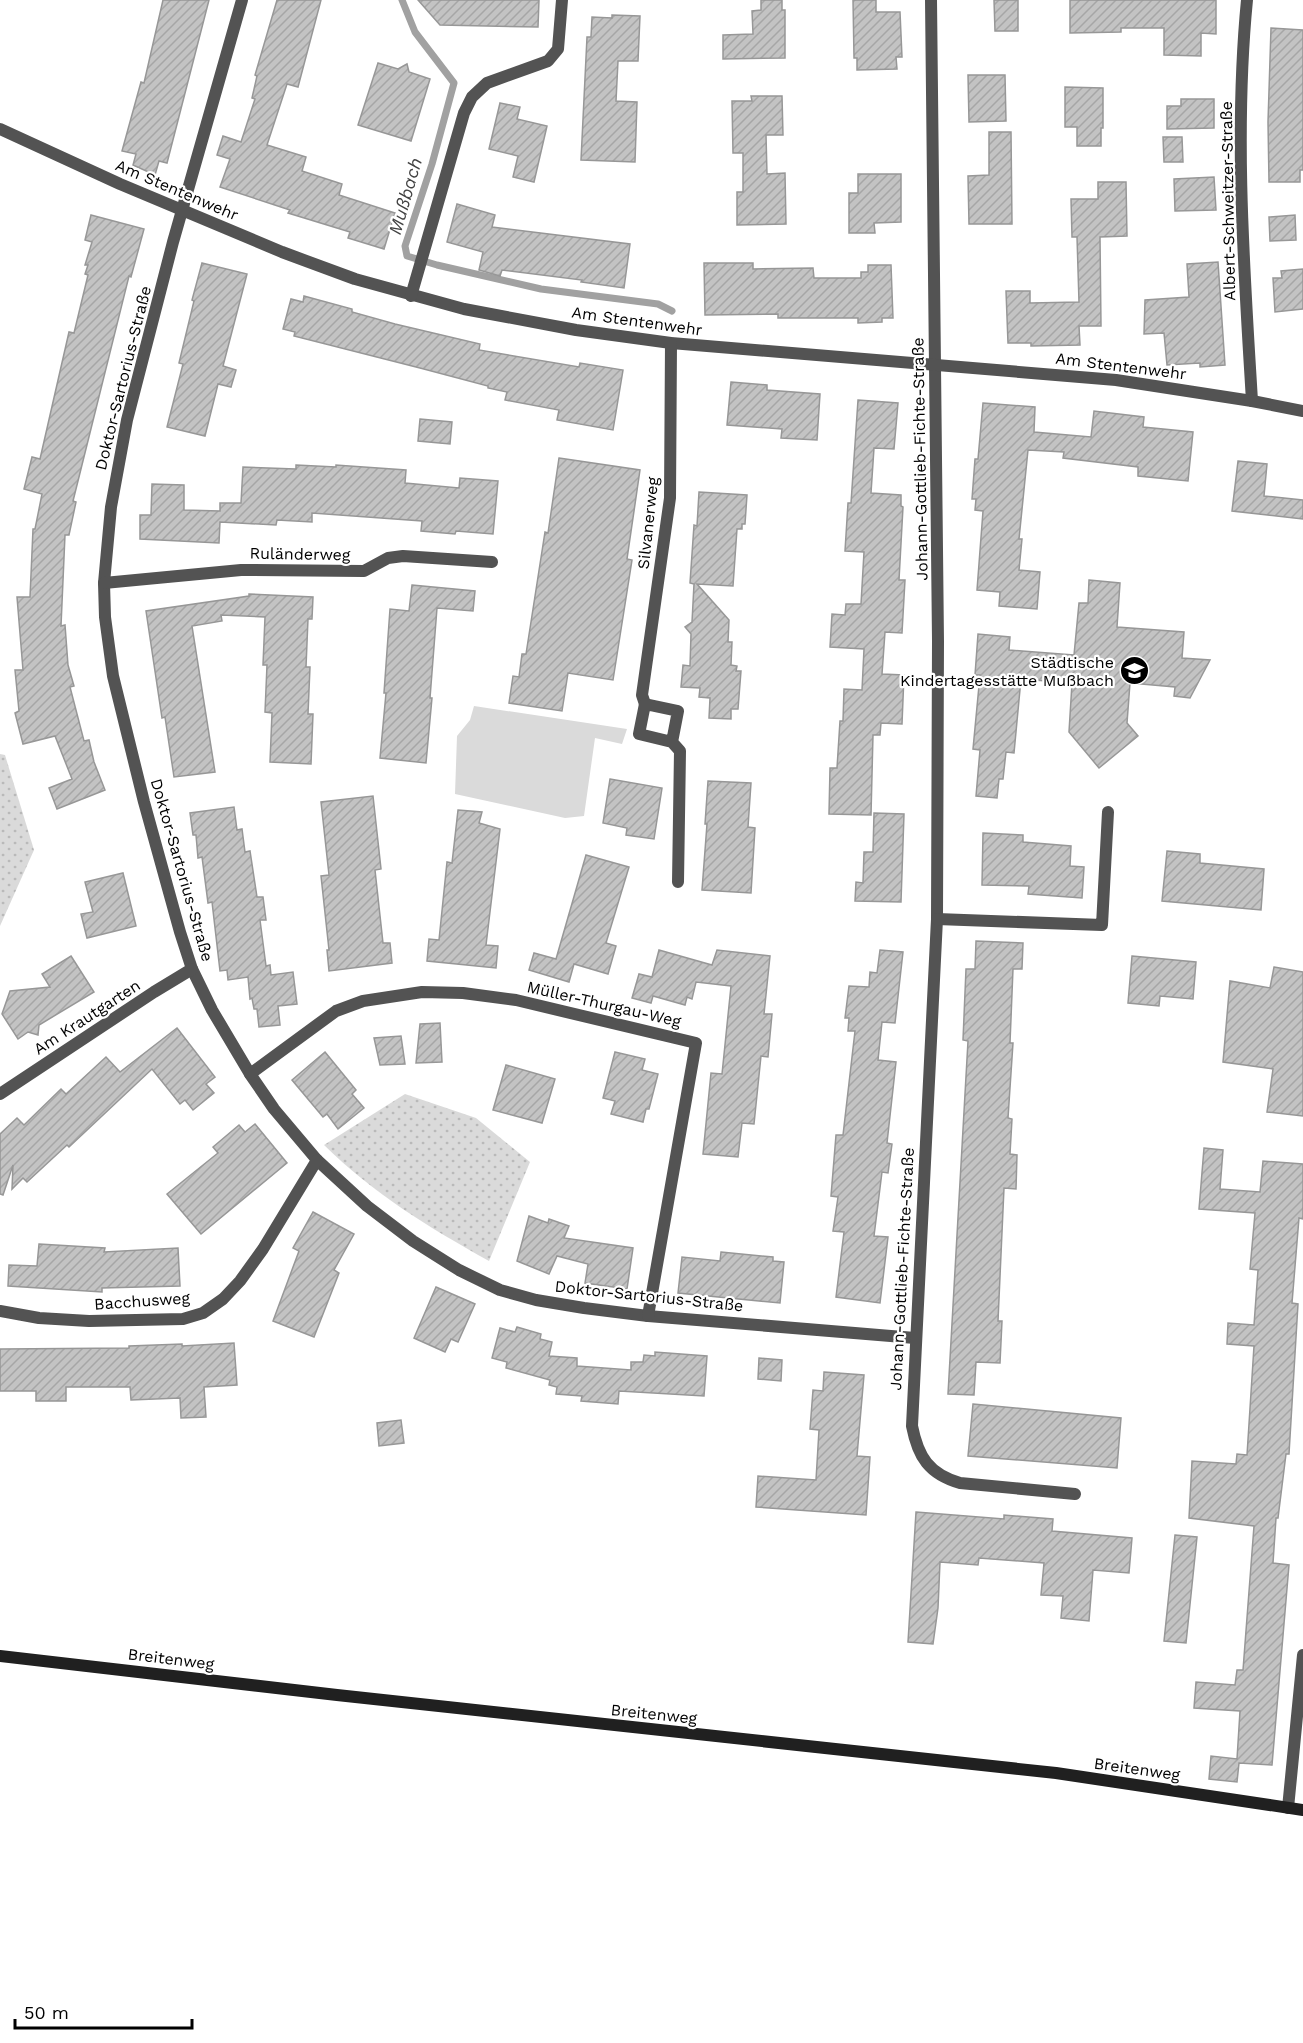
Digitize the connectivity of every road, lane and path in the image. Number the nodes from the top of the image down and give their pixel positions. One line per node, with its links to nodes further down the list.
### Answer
1 (242, 0): 6 (street, Doktor-Sartorius-Straße)
2 (562, 0): 7 (street)
3 (931, 0): 9 (street, Johann-Gottlieb-Fichte-Straße)
4 (1246, 0): 10 (street, Albert-Schweitzer-Straße)
5 (0, 129): 6 (street, Am Stentenwehr)
6 (183, 211): 7 (street, Am Stentenwehr); 13 (street, Doktor-Sartorius-Straße)
7 (411, 296): 8 (street, Am Stentenwehr)
8 (671, 343): 9 (street, Am Stentenwehr); 14 (street, Silvanerweg)
9 (935, 365): 10 (street, Am Stentenwehr); 18 (street, Johann-Gottlieb-Fichte-Straße)
10 (1252, 401): 11 (street, Am Stentenwehr)
11 (1303, 411)
12 (492, 562): 13 (street, Ruländerweg)
13 (104, 583): 19 (street, Doktor-Sartorius-Straße)
14 (645, 704): 15 (street, Silvanerweg); 15 (street)
15 (672, 742): 17 (street)
16 (1108, 812): 18 (street)
17 (678, 882)
18 (937, 919): 25 (street, Johann-Gottlieb-Fichte-Straße)
19 (192, 969): 20 (street, Doktor-Sartorius-Straße); 21 (street, Am Krautgarten)
20 (250, 1074): 22 (street, Doktor-Sartorius-Straße); 24 (street, Müller-Thurgau-Weg)
21 (0, 1094)
22 (317, 1160): 23 (street, Bacchusweg); 24 (street, Doktor-Sartorius-Straße)
23 (0, 1311)
24 (648, 1316): 25 (street, Doktor-Sartorius-Straße)
25 (915, 1338): 26 (street, Johann-Gottlieb-Fichte-Straße)
26 (1075, 1494)
27 (1303, 1655): 29 (street)
28 (0, 1656): 29 (main road, Breitenweg)
29 (1288, 1808): 30 (main road, Breitenweg)
30 (1303, 1810)

